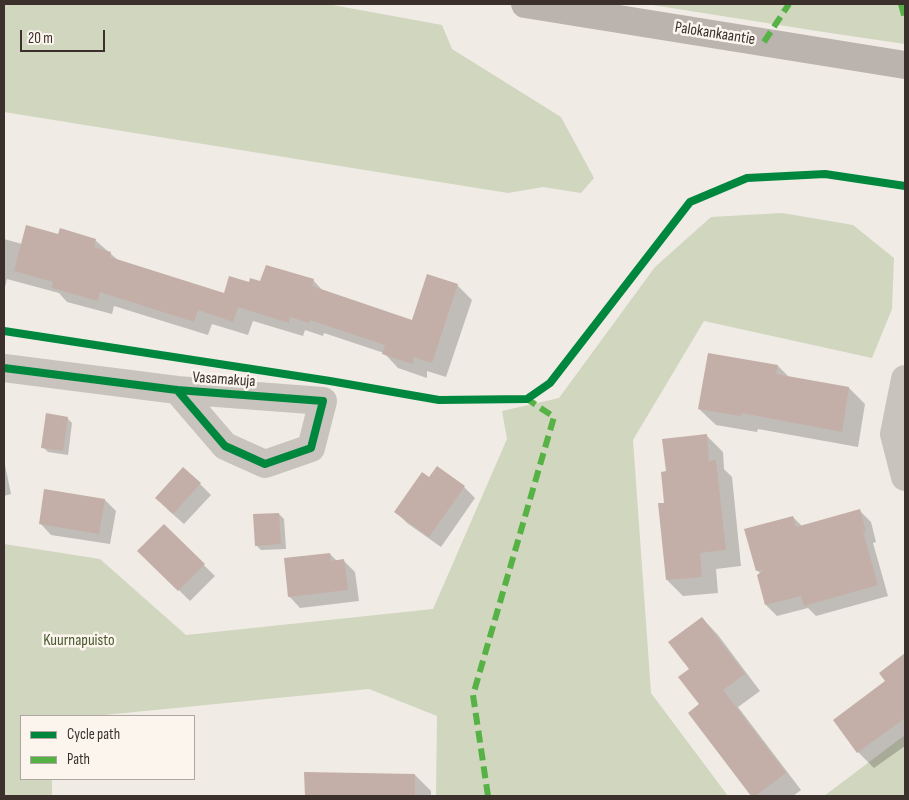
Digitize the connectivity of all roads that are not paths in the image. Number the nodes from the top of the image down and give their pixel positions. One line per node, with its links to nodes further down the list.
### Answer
1 (525, 4): 2 (main road, Palokankaantie)
2 (905, 65)
3 (4, 368): 5 (street, Vasamakuja)
4 (905, 379): 6 (street)
5 (177, 390): 5 (street, Vasamakuja)
6 (905, 477)

